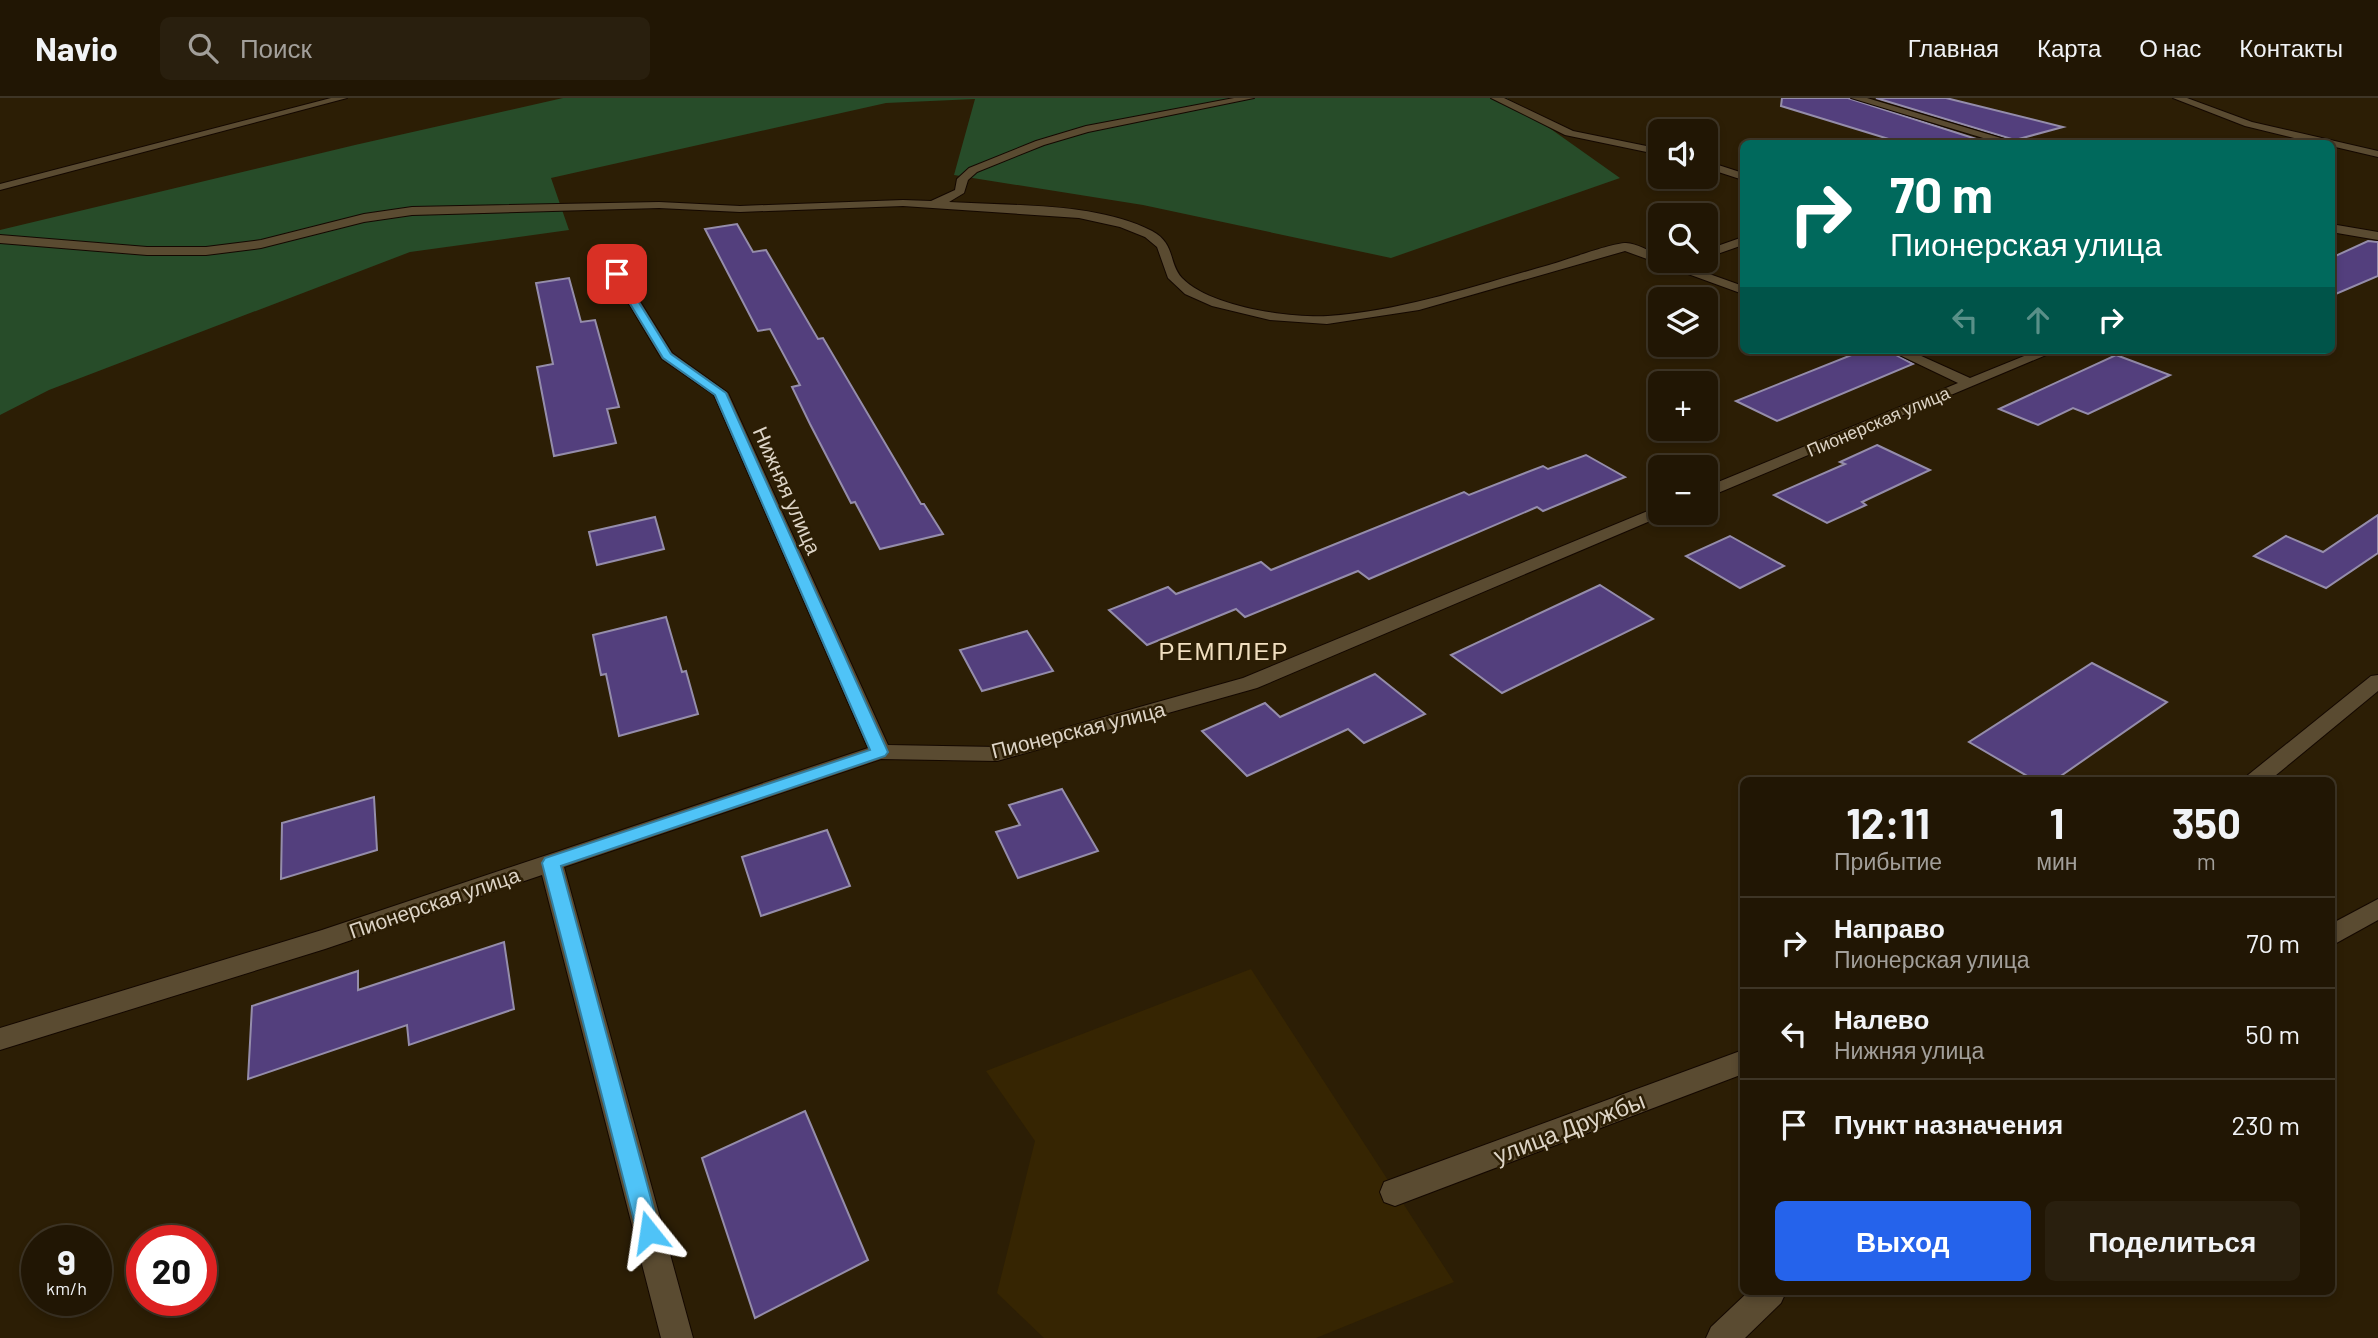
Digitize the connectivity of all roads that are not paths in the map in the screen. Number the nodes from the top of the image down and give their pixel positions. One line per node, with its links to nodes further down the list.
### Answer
1 (342, 98): 13 (street)
2 (1250, 98): 14 (street)
3 (1496, 98): 9 (street)
4 (1856, 98): 6 (street)
5 (2178, 98): 7 (street)
6 (2002, 140)
7 (2320, 140)
8 (2335, 143): 10 (street)
9 (1648, 149)
10 (2378, 153)
11 (1718, 168): 12 (street)
12 (1740, 176)
13 (0, 187)
14 (934, 205): 17 (street); 20 (street)
15 (2335, 229): 16 (street)
16 (2378, 236)
17 (0, 239)
18 (1740, 242): 19 (street)
19 (1718, 250)
20 (1648, 255)
21 (1698, 273): 23 (street)
22 (617, 274): 30 (street, Нижняя улица)
23 (1740, 289)
24 (1905, 354): 26 (street)
25 (2041, 354): 26 (street, Пионерская улица)
26 (1969, 383): 27 (street, Пионерская улица)
27 (1718, 488)
28 (1648, 517): 30 (street, Пионерская улица)
29 (2378, 681): 31 (street)
30 (880, 752): 32 (street, Пионерская улица)
31 (2260, 777)
32 (551, 863): 35 (street, Пионерская улица); 39 (street)
33 (2378, 908): 34 (street)
34 (2335, 934)
35 (0, 1039)
36 (1740, 1063): 37 (street, улица Дружбы)
37 (1395, 1192)
38 (1767, 1295): 40 (street)
39 (677, 1338)
40 (1722, 1338)

